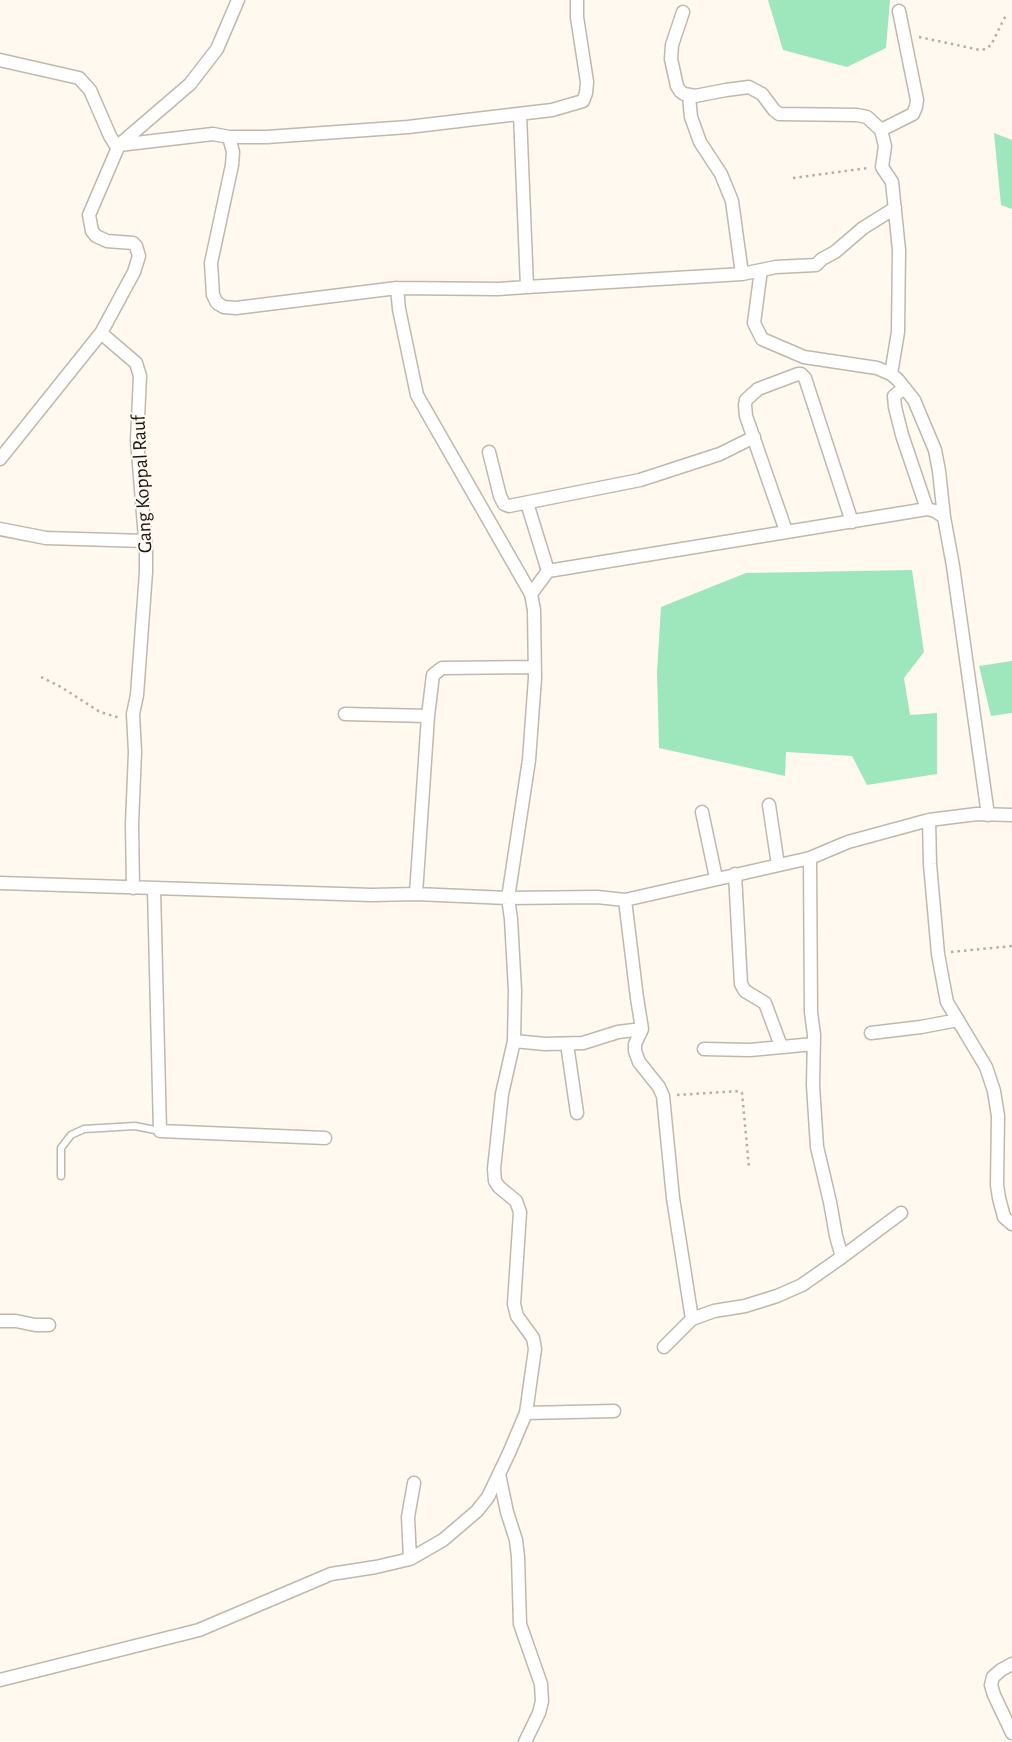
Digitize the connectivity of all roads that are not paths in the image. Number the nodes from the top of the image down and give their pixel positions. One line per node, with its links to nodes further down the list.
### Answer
1 (238, 0): 10 (street)
2 (577, 0): 7 (street)
3 (899, 11): 8 (street)
4 (683, 12): 6 (street)
5 (0, 60): 10 (street)
6 (689, 96): 8 (street); 13 (street)
7 (520, 114): 9 (street); 14 (street)
8 (882, 130): 11 (street)
9 (229, 137): 10 (street); 15 (street)
10 (119, 145): 16 (street)
11 (895, 208): 12 (street); 17 (street)
12 (761, 270): 13 (street); 17 (street)
13 (742, 274): 14 (street)
14 (527, 287): 15 (street)
15 (397, 288): 30 (street)
16 (101, 333): 21 (street); 28 (street, Gang Koppal Rauf)
17 (891, 374): 18 (street)
18 (904, 388): 23 (street); 24 (street)
19 (754, 437): 22 (street); 25 (street); 27 (street)
20 (489, 452): 22 (street)
21 (0, 460)
22 (527, 503): 29 (street)
23 (927, 509): 24 (street); 25 (street)
24 (944, 517): 36 (street)
25 (852, 522): 27 (street)
26 (0, 528): 28 (street)
27 (786, 531): 29 (street)
28 (145, 540): 44 (street, Gang Koppal Rauf)
29 (548, 571): 30 (street)
30 (531, 594): 31 (street)
31 (534, 667): 33 (street); 47 (street)
32 (345, 714): 33 (street)
33 (428, 716): 46 (street)
34 (769, 805): 40 (street)
35 (702, 812): 42 (street)
36 (988, 815): 37 (street); 38 (street)
37 (1012, 815)
38 (929, 820): 39 (street); 49 (street)
39 (810, 858): 40 (street); 54 (street)
40 (778, 865): 41 (street)
41 (735, 874): 42 (street); 55 (street)
42 (716, 878): 48 (street)
43 (0, 883): 44 (street)
44 (133, 888): 45 (street)
45 (154, 889): 46 (street); 58 (street)
46 (416, 894): 47 (street)
47 (508, 898): 48 (street); 52 (street)
48 (625, 900): 50 (street)
49 (958, 1020): 51 (street); 62 (street)
50 (642, 1028): 53 (street); 64 (street)
51 (870, 1033)
52 (514, 1041): 53 (street); 69 (street)
53 (567, 1044): 57 (street)
54 (814, 1044): 55 (street); 63 (street)
55 (781, 1046): 56 (street)
56 (704, 1049)
57 (577, 1113)
58 (160, 1131): 59 (street); 60 (lane)
59 (325, 1138)
60 (61, 1176)
61 (901, 1213): 63 (street)
62 (1012, 1224)
63 (842, 1258): 64 (street)
64 (692, 1319): 67 (street)
65 (0, 1322): 66 (street)
66 (49, 1325)
67 (664, 1347)
68 (614, 1411): 69 (street)
69 (526, 1413): 70 (street)
70 (499, 1474): 72 (street); 76 (street)
71 (414, 1483): 72 (street)
72 (410, 1559): 74 (street)
73 (1012, 1664): 75 (street)
74 (0, 1680)
75 (1012, 1733)
76 (525, 1742)

